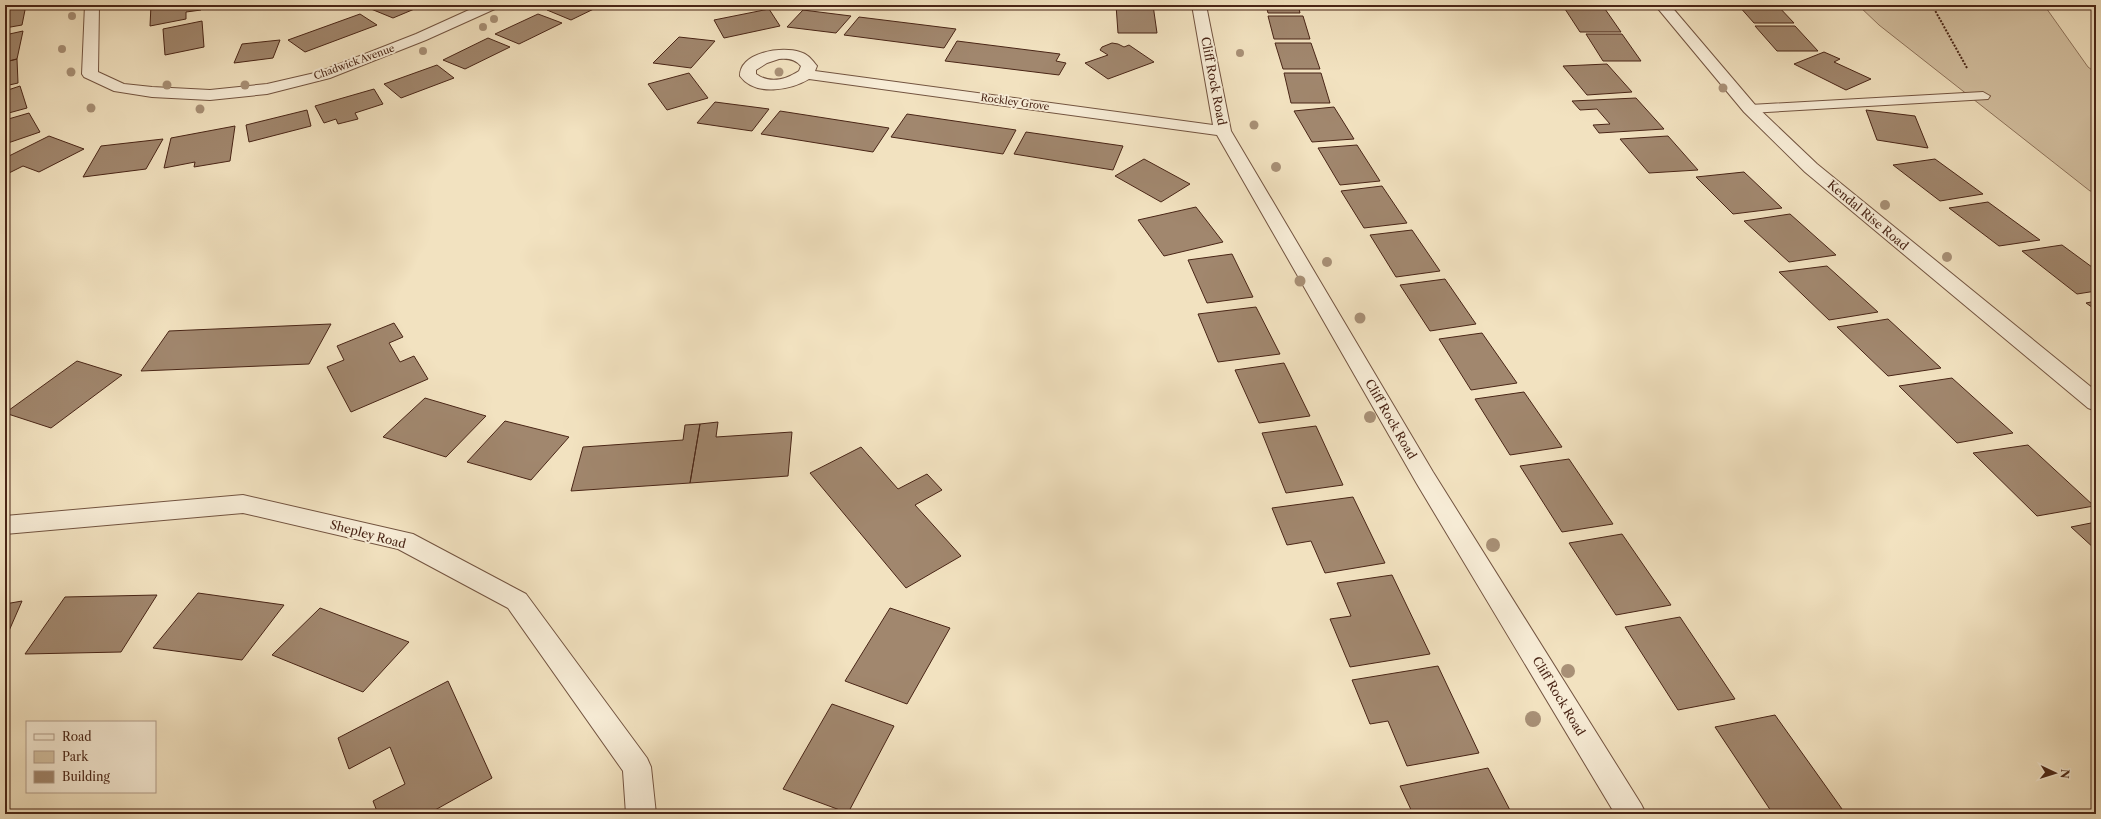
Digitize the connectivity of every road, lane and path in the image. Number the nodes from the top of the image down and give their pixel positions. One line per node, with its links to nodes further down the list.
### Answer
1 (92, 5): 2 (street, Chadwick Avenue)
2 (492, 5)
3 (1199, 5): 9 (street, Cliff Rock Road)
4 (1662, 5): 8 (street, Kendal Rise Road)
5 (1932, 5): 7 (path)
6 (806, 74): 9 (street, Rockley Grove)
7 (1983, 96): 8 (lane)
8 (1750, 109): 10 (street, Kendal Rise Road)
9 (1223, 131): 13 (street, Cliff Rock Road)
10 (2096, 403)
11 (5, 525): 12 (street, Shepley Road)
12 (641, 814)
13 (1631, 814)

